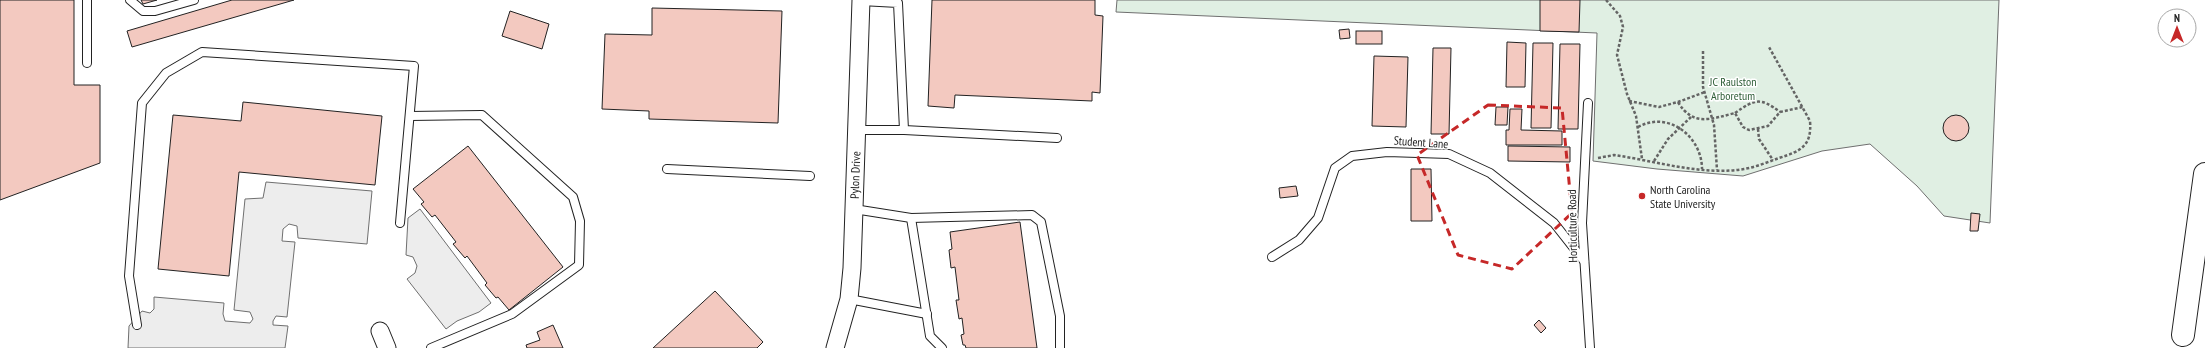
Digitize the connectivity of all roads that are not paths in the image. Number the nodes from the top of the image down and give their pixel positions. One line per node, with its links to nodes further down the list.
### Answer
1 (87, 0): 5 (lane)
2 (130, 0): 3 (lane)
3 (194, 0)
4 (861, 0): 8 (street, Pylon Drive); 9 (lane)
5 (87, 63)
6 (1588, 103): 19 (lane, Horticulture Road)
7 (410, 116): 16 (lane); 22 (lane); 24 (lane)
8 (856, 130): 9 (lane); 14 (street, Pylon Drive)
9 (904, 130): 10 (lane)
10 (1057, 138)
11 (668, 169): 13 (lane)
12 (2205, 174): 23 (highway)
13 (810, 176)
14 (854, 209): 15 (lane); 20 (street, Pylon Drive)
15 (911, 218): 21 (lane); 27 (lane)
16 (400, 223)
17 (2205, 241): 23 (highway)
18 (1272, 257): 19 (lane, Student Lane)
19 (1584, 261): 28 (lane, Horticulture Road)
20 (849, 299): 21 (lane); 25 (street, Pylon Drive)
21 (927, 314): 26 (lane)
22 (137, 325)
23 (2181, 342)
24 (431, 348)
25 (835, 348)
26 (942, 348)
27 (1060, 348)
28 (1590, 348)

